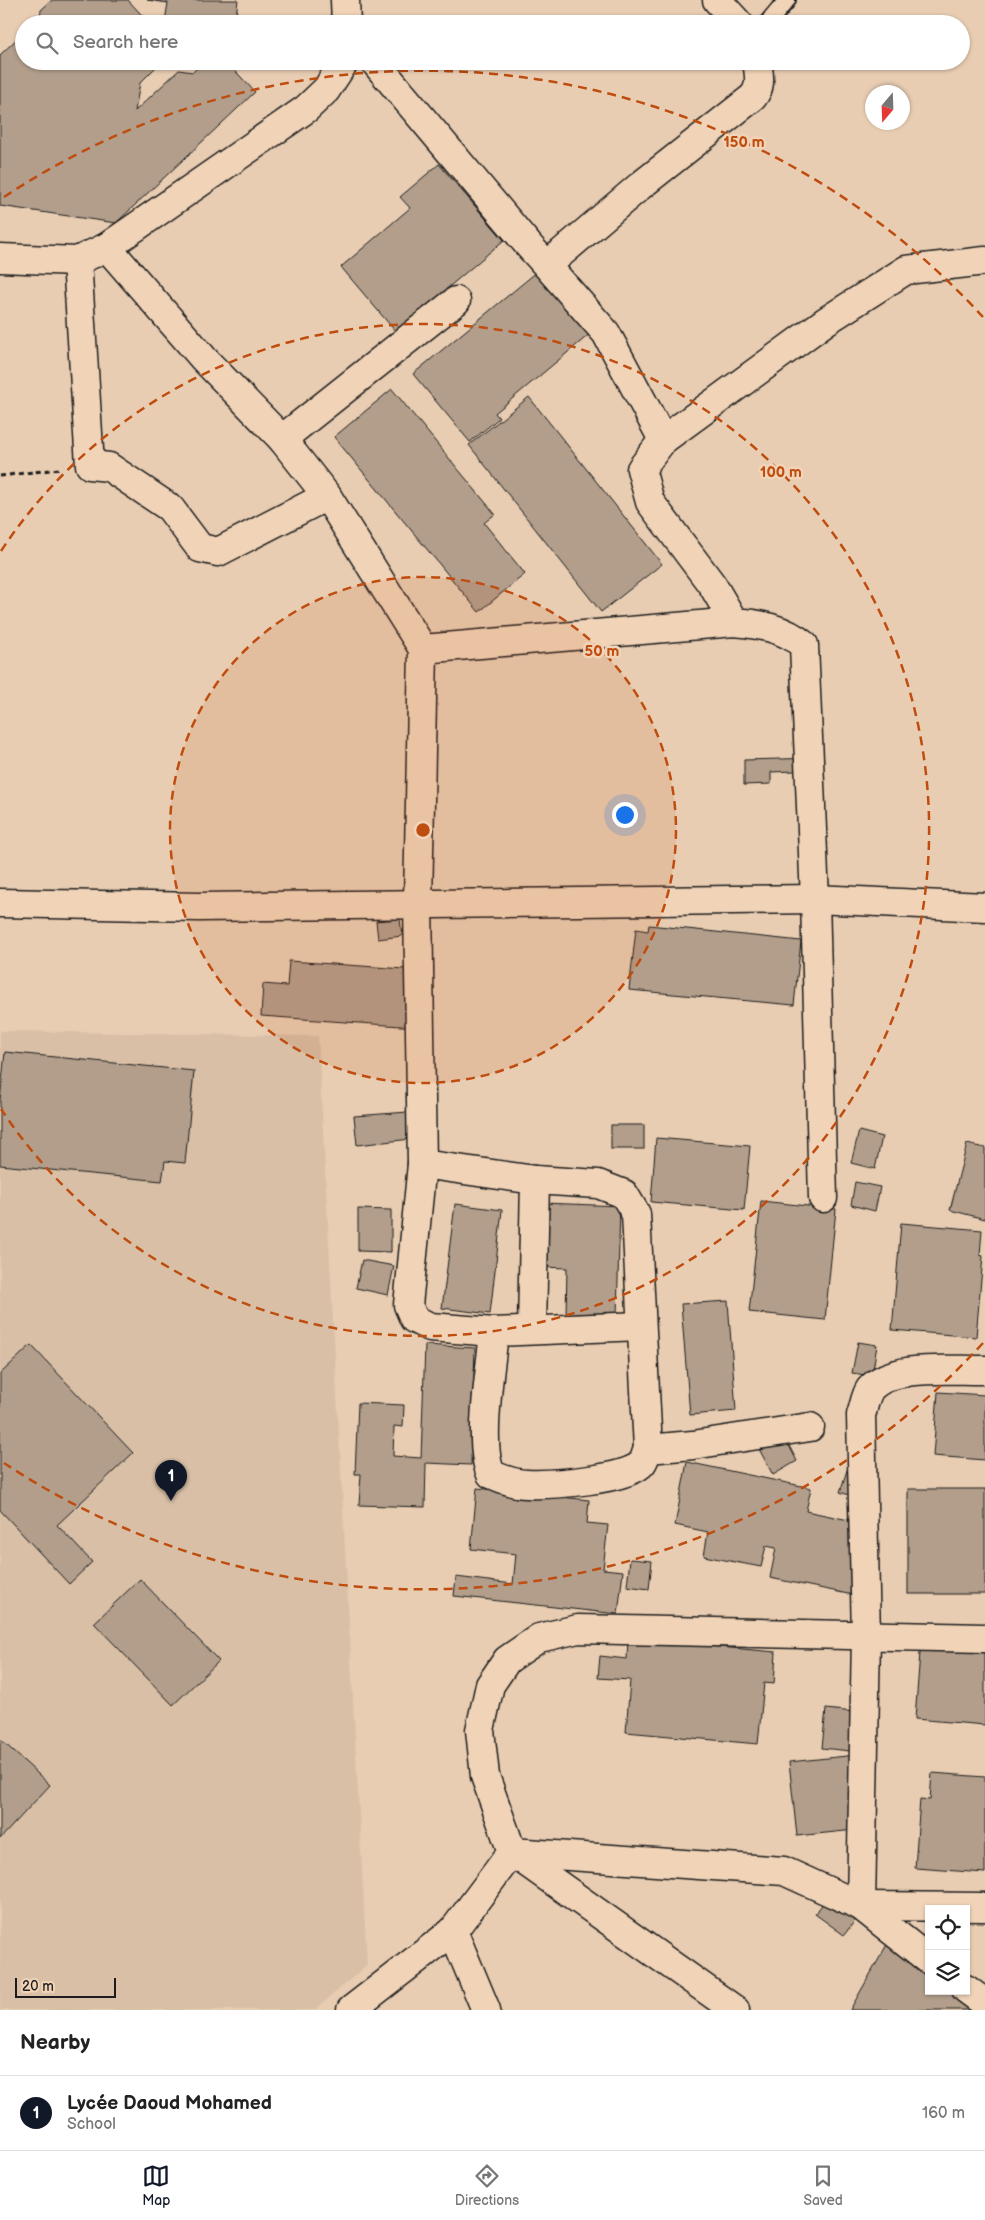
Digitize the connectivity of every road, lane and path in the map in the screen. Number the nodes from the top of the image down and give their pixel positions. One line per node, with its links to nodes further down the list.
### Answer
1 (345, 0): 4 (street)
2 (717, 0): 5 (street)
3 (787, 0): 6 (lane)
4 (346, 15)
5 (731, 15)
6 (774, 15)
7 (338, 70): 10 (street)
8 (382, 70): 13 (street)
9 (758, 70): 13 (street)
10 (107, 247): 12 (street); 16 (street)
11 (0, 258): 12 (street)
12 (78, 260): 18 (street)
13 (542, 260): 17 (street)
14 (985, 261): 17 (street)
15 (456, 301): 16 (street)
16 (282, 439): 20 (street)
17 (663, 440): 21 (street)
18 (90, 465): 19 (path); 20 (street)
19 (0, 476)
20 (327, 496): 22 (street)
21 (734, 622): 22 (street); 23 (street)
22 (423, 649): 25 (street)
23 (815, 899): 25 (street); 26 (street); 29 (street)
24 (0, 903): 25 (street)
25 (418, 903): 27 (street)
26 (985, 907)
27 (422, 1164): 28 (street); 32 (street)
28 (535, 1180): 30 (street); 31 (street)
29 (823, 1198)
30 (641, 1326): 31 (street); 35 (street)
31 (532, 1329): 32 (street)
32 (494, 1332): 35 (street)
33 (985, 1370): 36 (street)
34 (810, 1427): 35 (street)
35 (648, 1449)
36 (866, 1636): 37 (street); 38 (street); 39 (street)
37 (985, 1638)
38 (512, 1852): 39 (street); 41 (street); 47 (street)
39 (861, 1906): 40 (street); 42 (street)
40 (985, 1907)
41 (453, 1931): 45 (street); 46 (street)
42 (925, 1957)
43 (970, 1992): 44 (street)
44 (985, 2003)
45 (351, 2010)
46 (486, 2010)
47 (735, 2010)

